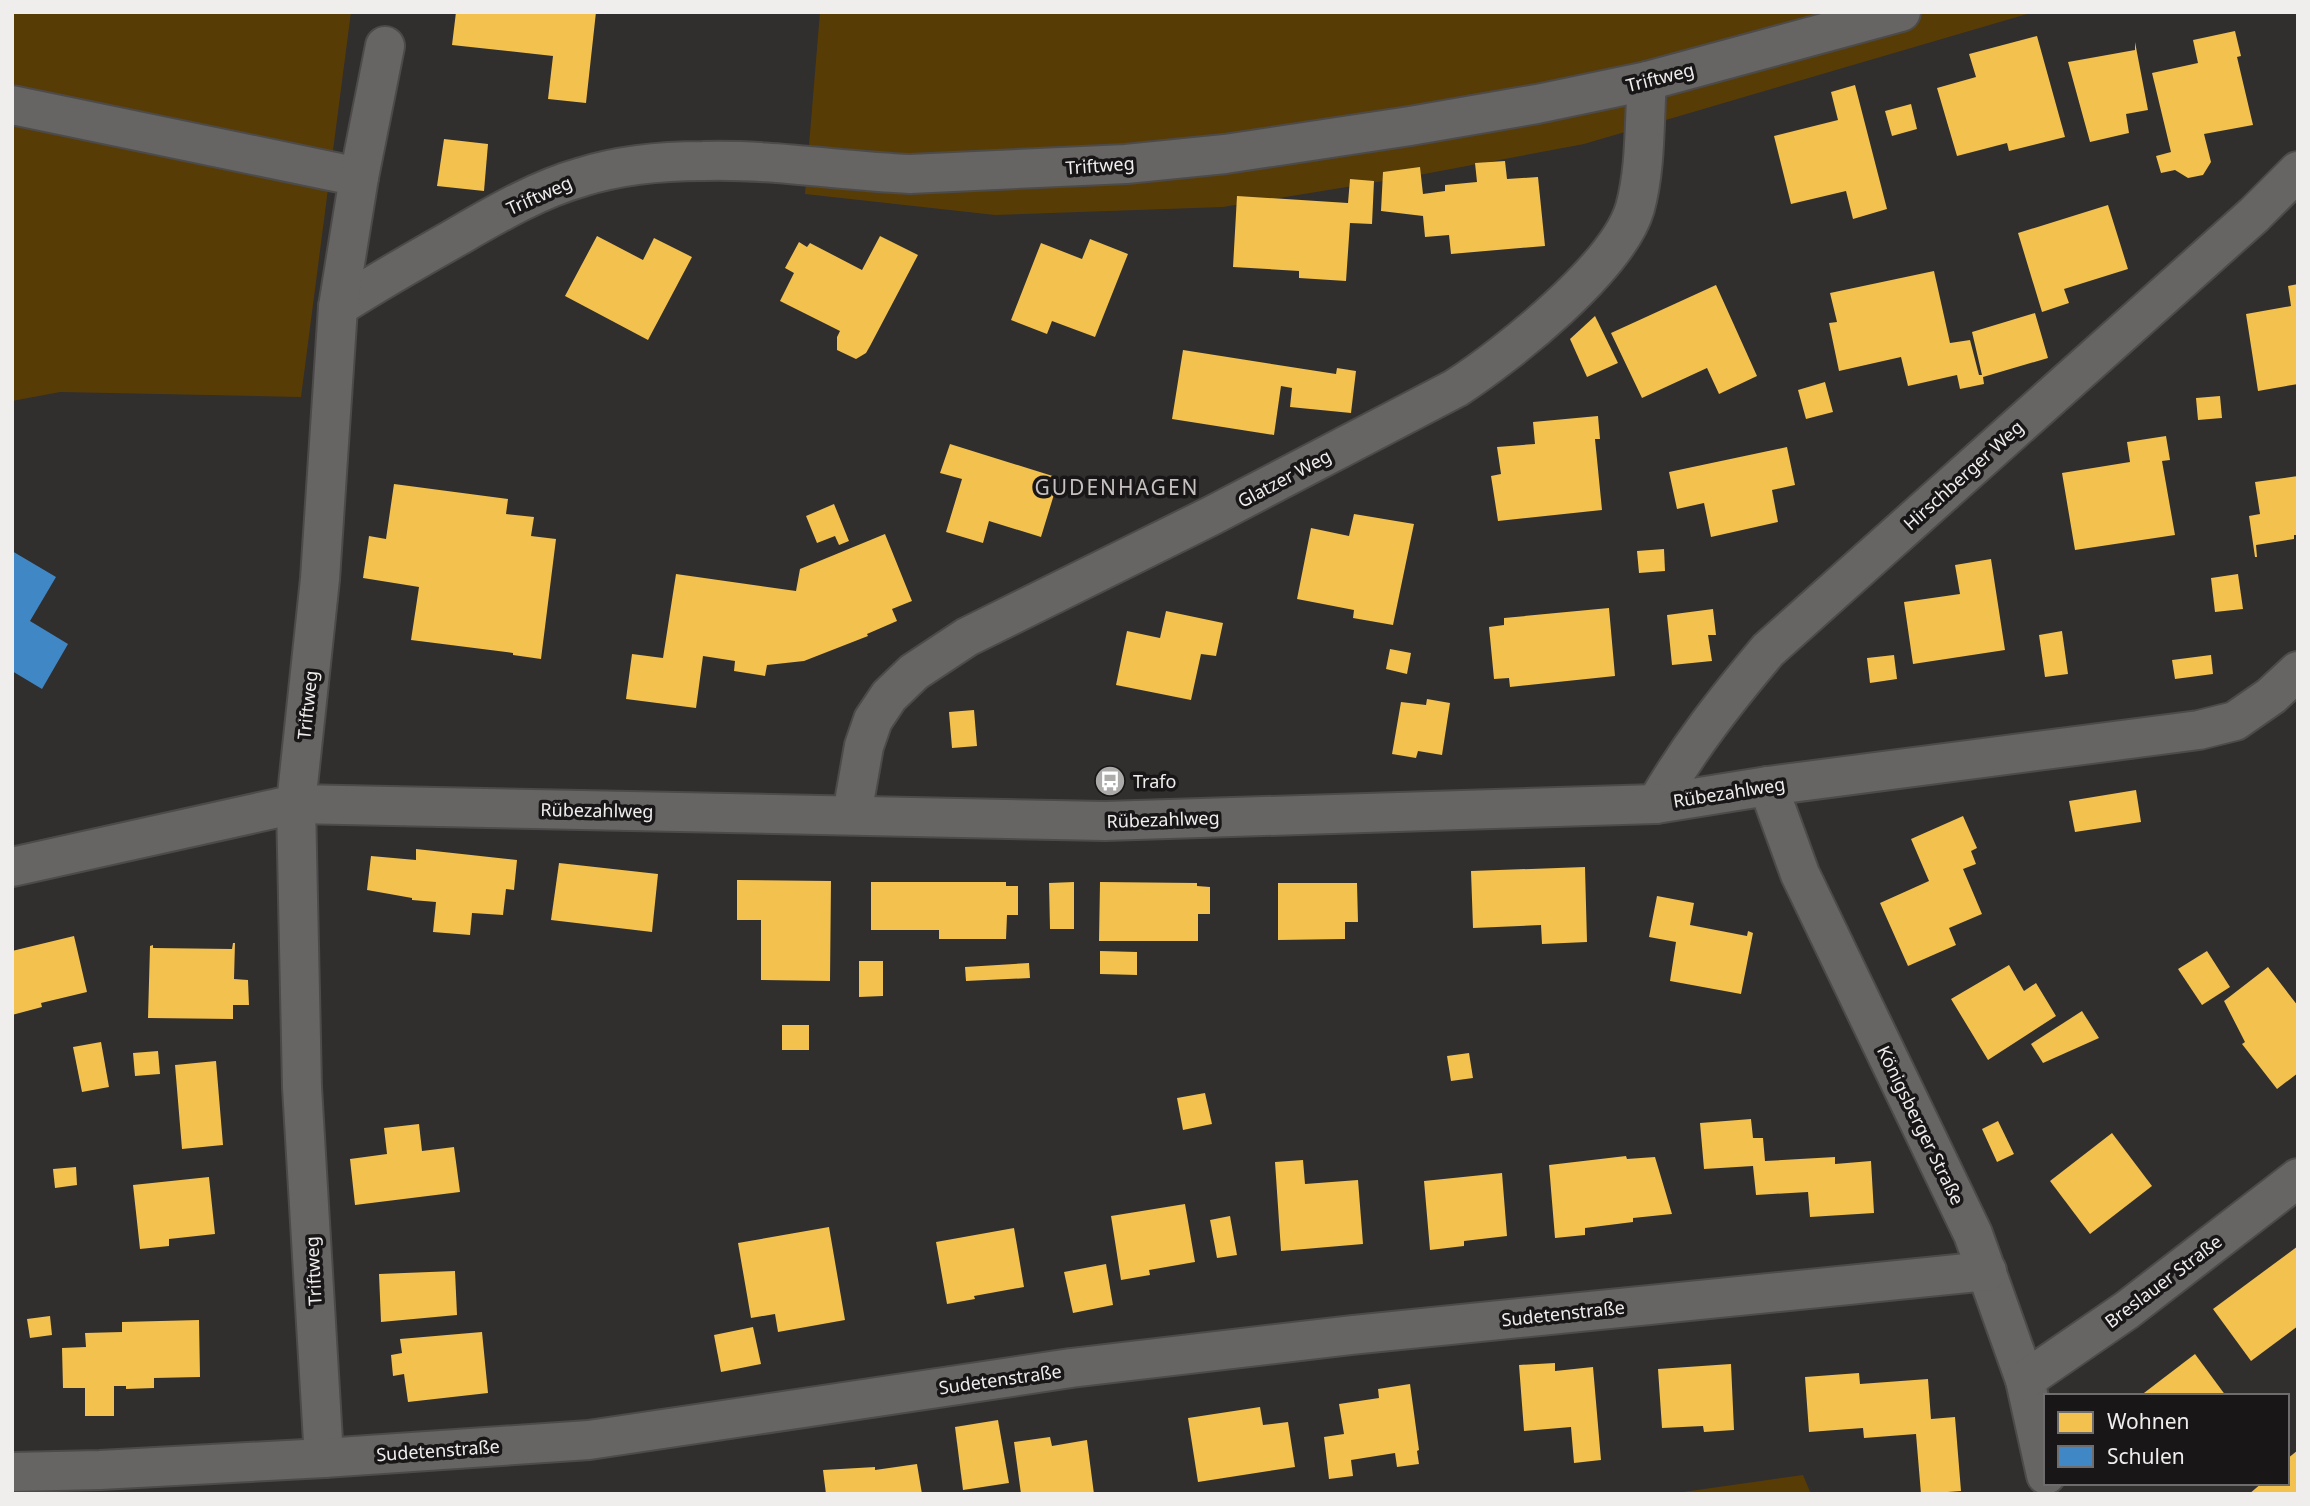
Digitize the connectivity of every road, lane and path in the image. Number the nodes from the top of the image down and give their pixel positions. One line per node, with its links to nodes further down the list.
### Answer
1 (1901, 12): 3 (street, Triftweg)
2 (384, 46): 6 (street)
3 (1647, 81): 7 (street, Triftweg); 12 (street, Glatzer Weg)
4 (12, 105): 6 (street)
5 (2298, 171): 11 (street, Hirschberger Weg)
6 (359, 177): 7 (street)
7 (338, 307): 10 (street, Triftweg)
8 (2298, 671): 9 (street, Rübezahlweg)
9 (1768, 786): 11 (street, Rübezahlweg); 15 (street, Königsberger Straße)
10 (296, 804): 12 (street, Rübezahlweg); 13 (street, Rübezahlweg); 17 (street, Triftweg)
11 (1656, 804): 12 (street, Rübezahlweg)
12 (852, 814)
13 (12, 867)
14 (2298, 1178): 16 (street, Breslauer Straße)
15 (1987, 1271): 16 (street, Königsberger Straße); 17 (street, Sudetenstraße)
16 (2025, 1380): 18 (street, Königsberger Straße)
17 (324, 1458): 19 (street, Sudetenstraße)
18 (2044, 1466)
19 (12, 1472)

